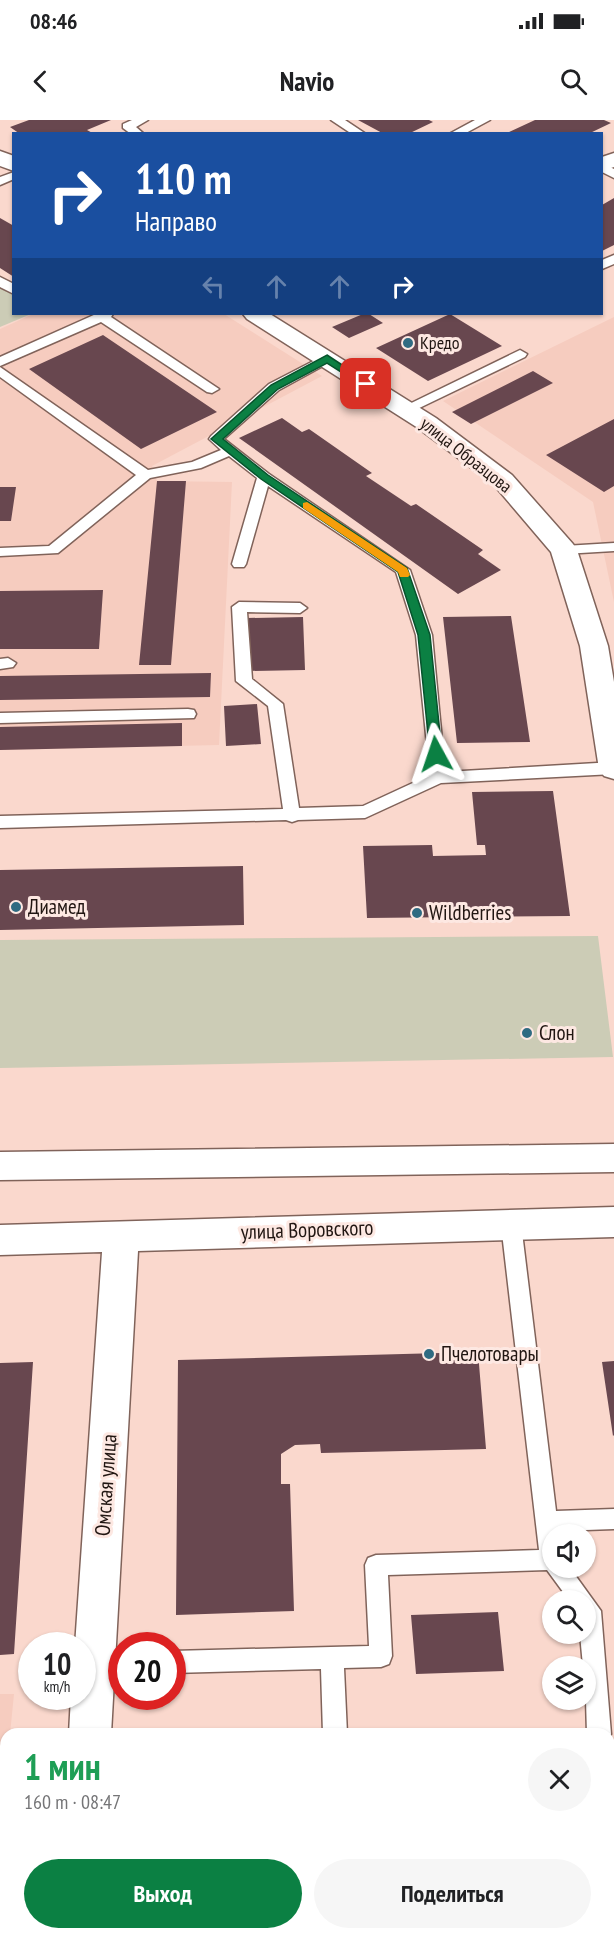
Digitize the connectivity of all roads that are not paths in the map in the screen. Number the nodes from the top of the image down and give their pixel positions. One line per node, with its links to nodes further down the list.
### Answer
1 (142, 120): 4 (lane)
2 (337, 120): 5 (lane)
3 (484, 120): 6 (lane)
4 (136, 132)
5 (358, 132)
6 (458, 132)
7 (104, 315): 12 (lane); 14 (lane)
8 (291, 315): 9 (street)
9 (265, 319): 11 (street, улица Образцова)
10 (520, 354): 15 (lane)
11 (327, 358): 15 (street, улица Образцова); 16 (lane)
12 (0, 362)
13 (0, 371): 17 (lane)
14 (212, 389)
15 (406, 409): 20 (street, улица Образцова)
16 (232, 450): 17 (lane); 18 (lane)
17 (145, 475): 21 (lane)
18 (264, 477): 22 (lane); 28 (lane)
19 (614, 547): 20 (lane)
20 (564, 550): 25 (street, улица Образцова)
21 (0, 552)
22 (239, 564)
23 (300, 608): 29 (lane)
24 (188, 714): 26 (lane)
25 (610, 717): 27 (street, улица Образцова)
26 (0, 718)
27 (614, 769): 28 (lane)
28 (438, 778): 29 (lane)
29 (292, 816): 30 (lane)
30 (0, 822)
31 (614, 1158): 32 (street)
32 (0, 1166)
33 (614, 1222): 34 (street, улица Воровского)
34 (511, 1224): 35 (street, улица Воровского); 38 (lane)
35 (121, 1236): 36 (street, улица Воровского); 43 (street, Омская улица)
36 (0, 1240)
37 (614, 1519): 38 (lane)
38 (547, 1521): 39 (lane)
39 (547, 1524)
40 (542, 1563): 45 (lane)
41 (565, 1578): 42 (lane)
42 (574, 1590)
43 (109, 1632)
44 (592, 1644): 50 (lane)
45 (332, 1658): 46 (lane); 49 (lane)
46 (186, 1662)
47 (108, 1663): 48 (street, Омская улица)
48 (92, 1728)
49 (335, 1728)
50 (599, 1728)

